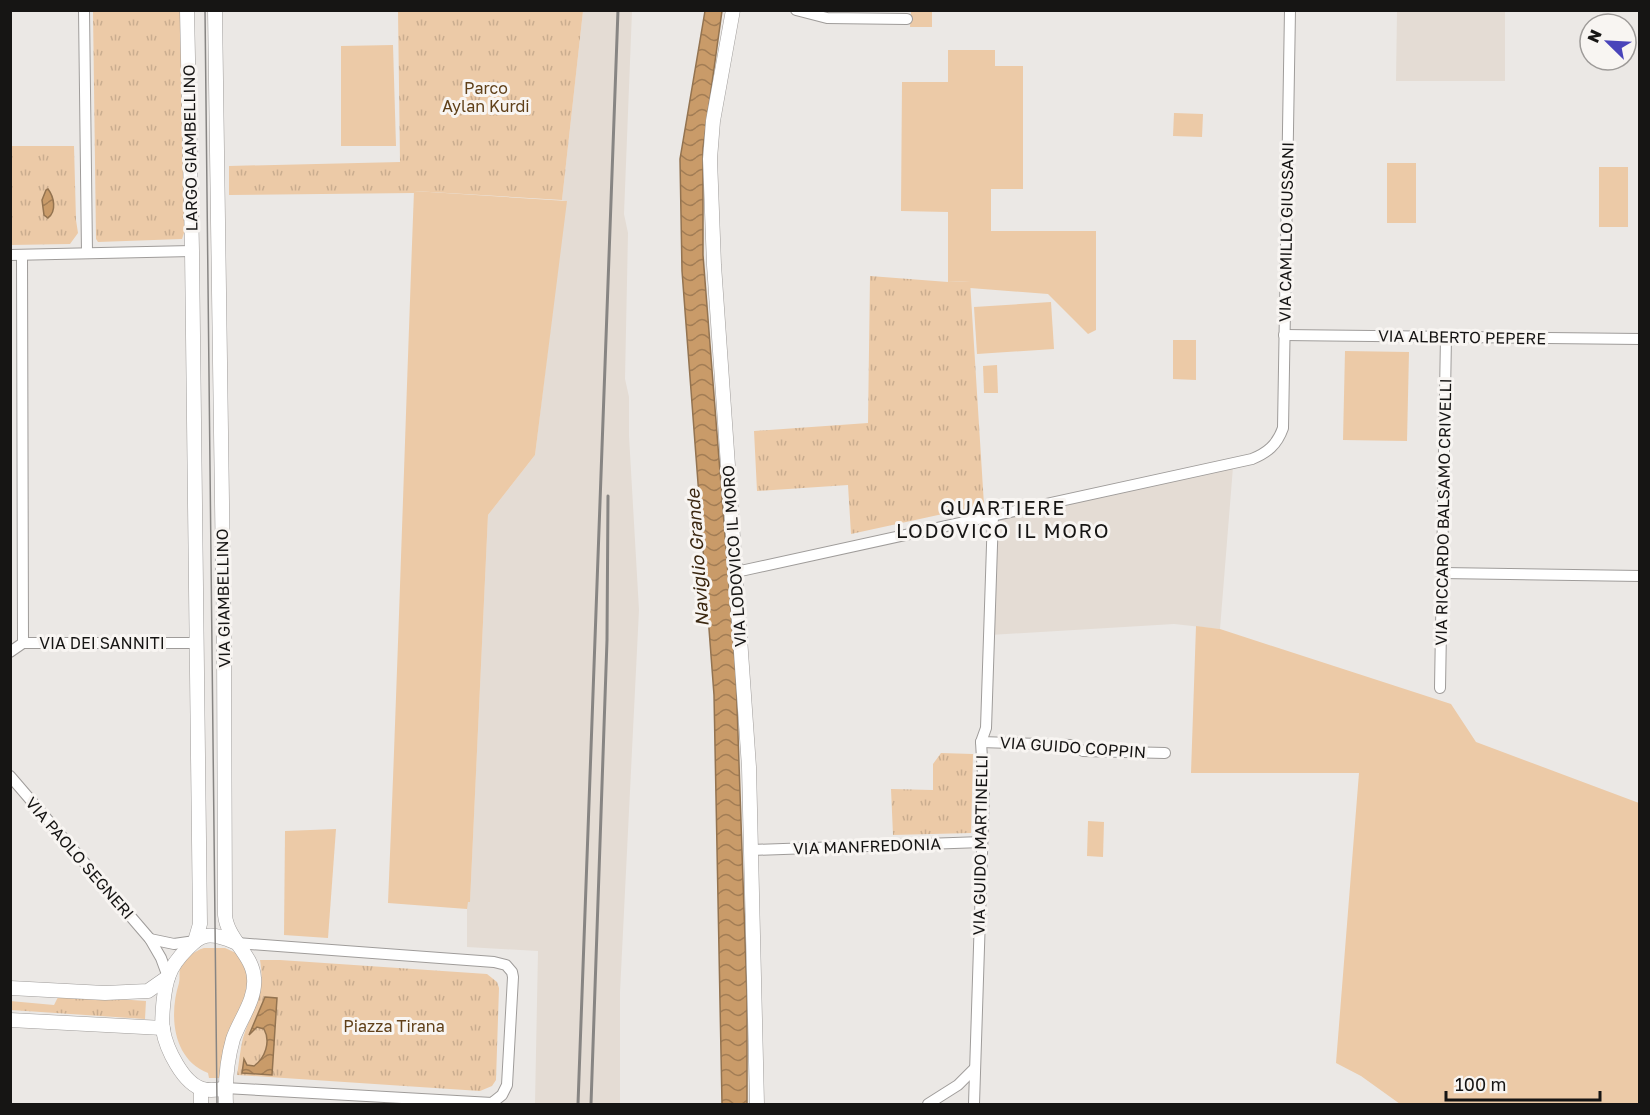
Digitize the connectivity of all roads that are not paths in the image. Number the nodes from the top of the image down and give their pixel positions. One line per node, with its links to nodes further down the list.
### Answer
1 (84, 10): 10 (street)
2 (187, 10): 8 (street, LARGO GIAMBELLINO)
3 (215, 10): 9 (street, LARGO GIAMBELLINO)
4 (733, 10): 16 (street, VIA LODOVICO IL MORO)
5 (796, 10): 7 (street)
6 (1290, 10): 12 (street, VIA CAMILLO GIUSSANI)
7 (907, 19)
8 (192, 251): 10 (street, LARGO GIAMBELLINO); 20 (street, VIA GIAMBELLINO)
9 (218, 252): 30 (street, VIA GIAMBELLINO)
10 (87, 253): 11 (street, LARGO GIAMBELLINO)
11 (16, 255): 19 (street)
12 (1284, 335): 13 (street, VIA ALBERTO PEPERE); 15 (street, VIA CAMILLO GIUSSANI)
13 (1446, 336): 14 (street, VIA ALBERTO PEPERE); 17 (street, VIA RICCARDO BALSAMO CRIVELLI)
14 (1640, 339)
15 (993, 515): 16 (street); 23 (street, VIA GUIDO MARTINELLI)
16 (736, 572): 27 (street, VIA LODOVICO IL MORO)
17 (1442, 573): 18 (street); 22 (street, VIA RICCARDO BALSAMO CRIVELLI)
18 (1640, 576)
19 (23, 643): 20 (street, VIA DEI SANNITI); 21 (street, VIA DEI SANNITI)
20 (197, 644): 29 (street, VIA GIAMBELLINO)
21 (10, 652)
22 (1440, 688)
23 (981, 742): 24 (street, VIA GUIDO COPPIN); 26 (street, VIA GUIDO MARTINELLI)
24 (1165, 753)
25 (10, 776): 28 (street, VIA PAOLO SEGNERI)
26 (982, 842): 27 (street, VIA MANFREDONIA); 35 (street, VIA GUIDO MARTINELLI)
27 (752, 850): 38 (street, VIA LODOVICO IL MORO)
28 (150, 939): 29 (street); 31 (street, VIA PAOLO SEGNERI)
29 (195, 941): 30 (street); 31 (street)
30 (237, 943): 36 (street); 36 (street)
31 (168, 977): 32 (street); 34 (street)
32 (10, 988)
33 (10, 1020): 34 (street)
34 (162, 1028): 37 (street)
35 (975, 1068): 41 (street); 42 (street, VIA GUIDO MARTINELLI)
36 (225, 1088): 37 (street); 40 (street)
37 (201, 1089): 39 (street)
38 (758, 1102)
39 (201, 1104)
40 (226, 1104)
41 (928, 1104)
42 (974, 1104)

